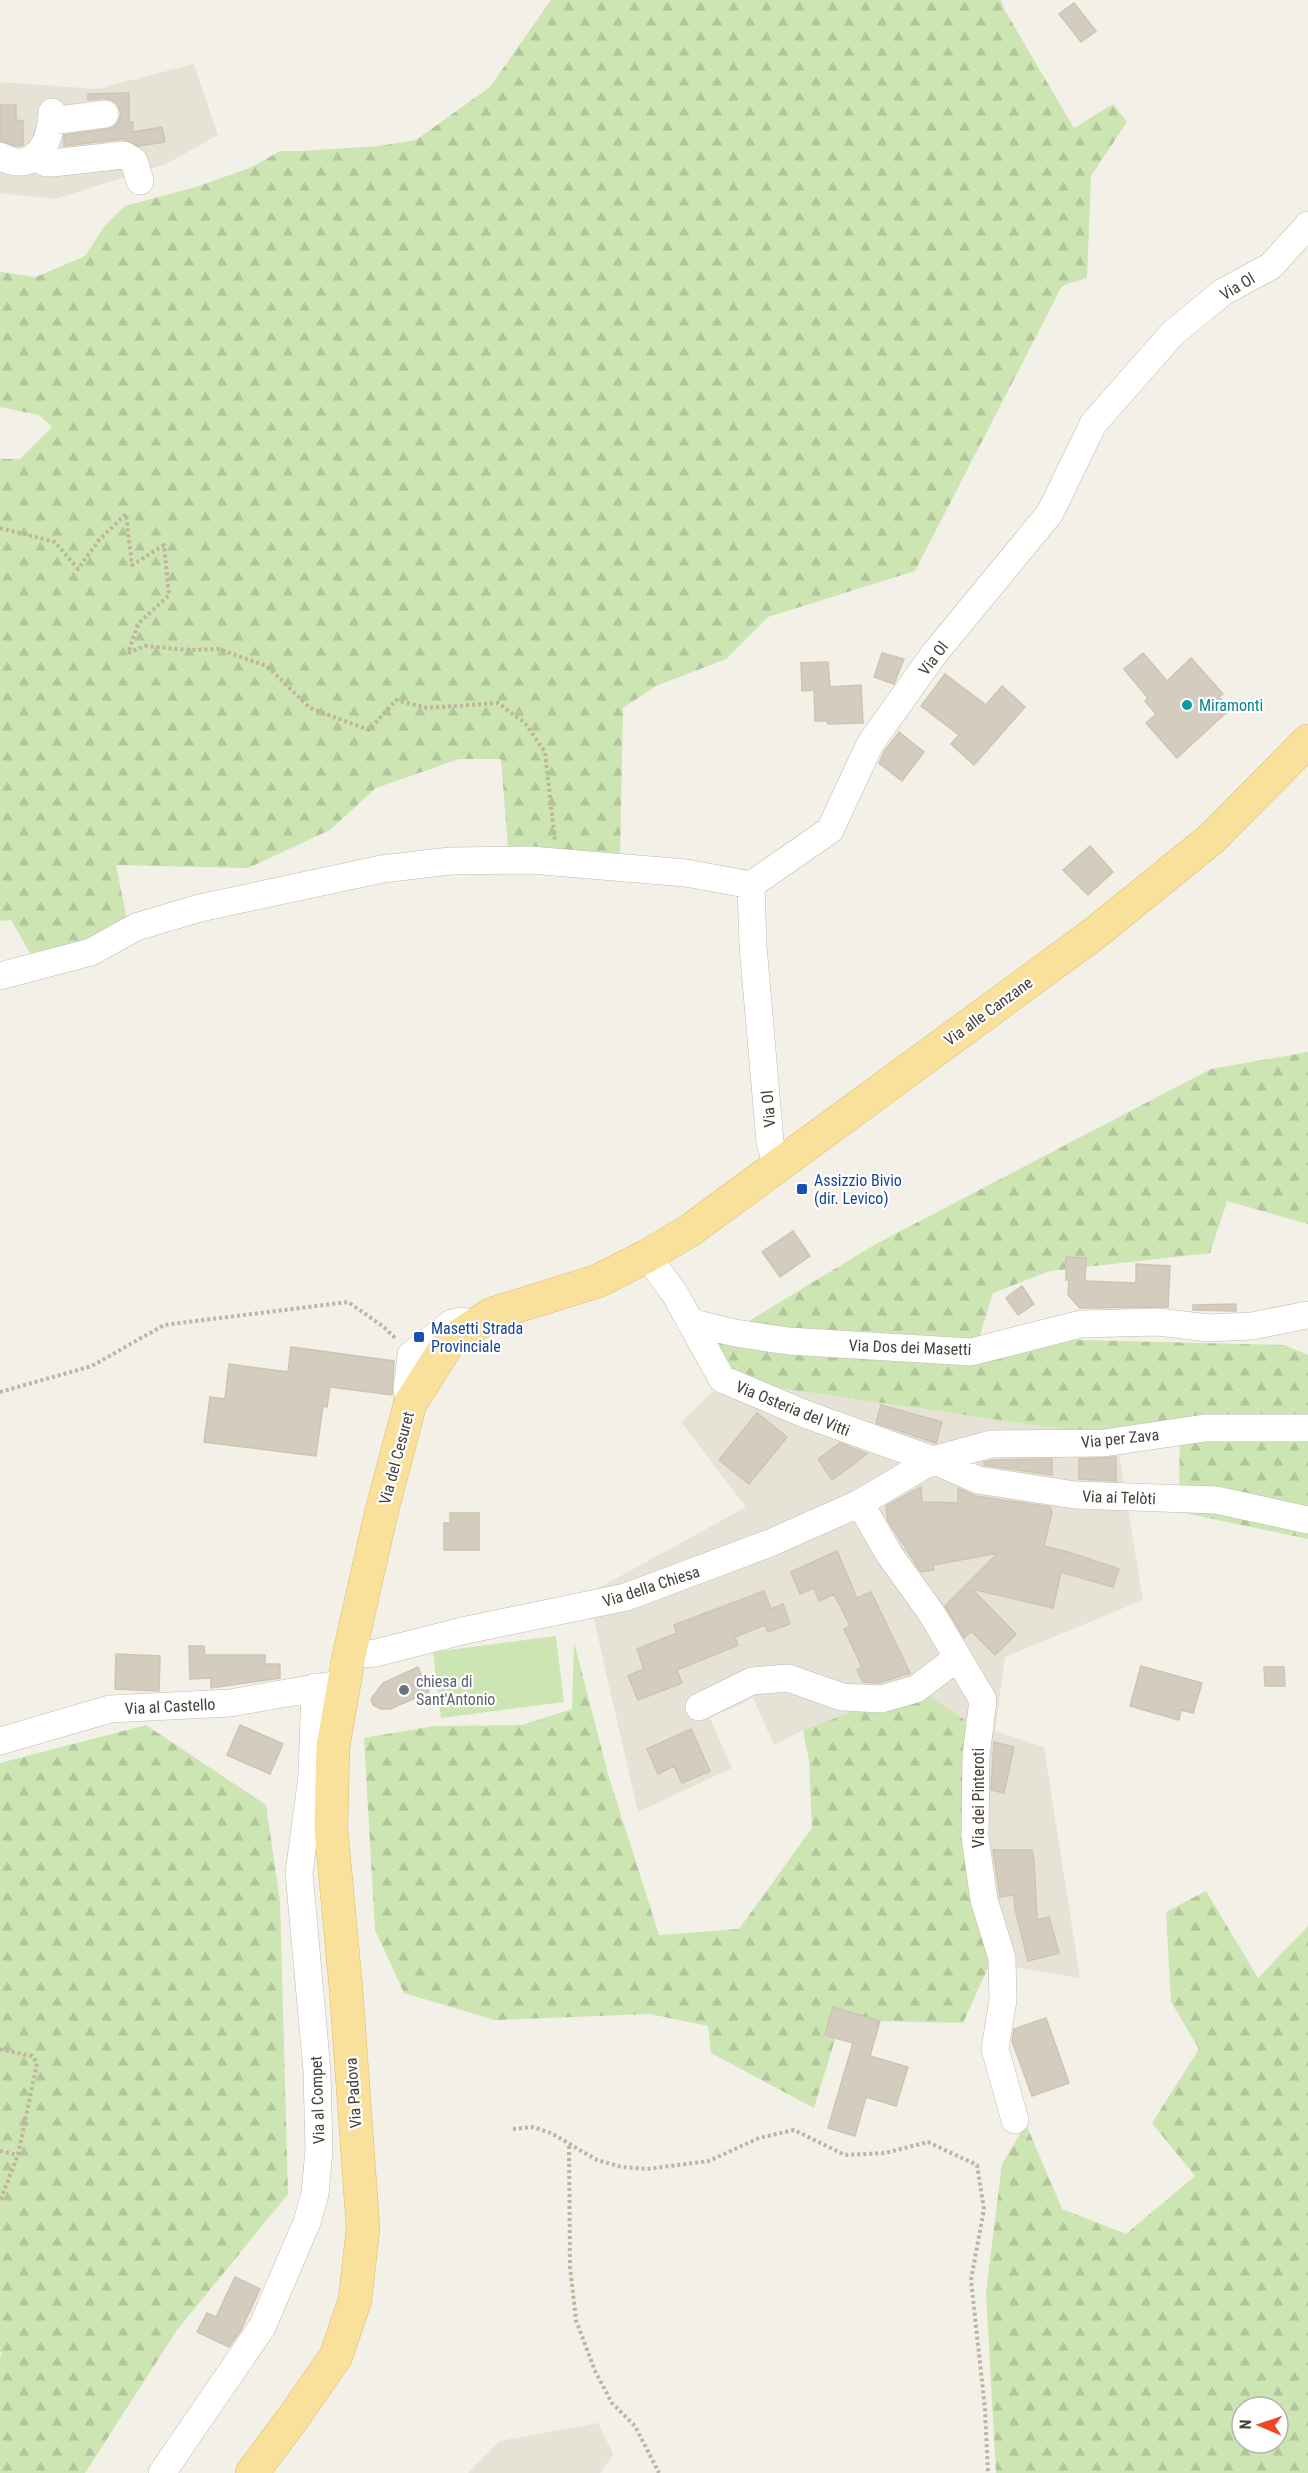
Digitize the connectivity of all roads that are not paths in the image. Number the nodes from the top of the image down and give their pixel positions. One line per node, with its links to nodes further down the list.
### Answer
1 (105, 114): 3 (street)
2 (0, 156): 3 (street)
3 (35, 156): 4 (street)
4 (140, 180)
5 (1308, 225): 7 (street, Via Ol)
6 (1308, 741): 9 (main road, Via alle Canzane)
7 (751, 885): 8 (street); 9 (street, Via Ol)
8 (0, 976)
9 (777, 1167): 10 (main road, Via alle Canzane)
10 (647, 1256): 11 (main road, Via del Cesuret); 13 (street, Via Osteria del Vitti)
11 (492, 1314): 14 (main road, Via del Cesuret); 14 (street)
12 (1307, 1315): 13 (street, Via Dos dei Masetti)
13 (690, 1322): 16 (street, Via Osteria del Vitti)
14 (410, 1404): 20 (main road, Via del Cesuret)
15 (1308, 1428): 16 (street, Via per Zava)
16 (933, 1460): 17 (street, Via della Chiesa); 18 (street, Via ai Telòti)
17 (860, 1503): 19 (street, Via dei Pinteroti); 20 (street, Via della Chiesa)
18 (1308, 1520)
19 (957, 1658): 21 (street); 23 (street, Via dei Pinteroti)
20 (336, 1675): 22 (street, Via al Castello); 24 (street, Via al Compet); 25 (main road, Via Padova)
21 (699, 1707)
22 (0, 1741)
23 (1015, 2120)
24 (162, 2473)
25 (252, 2473)

